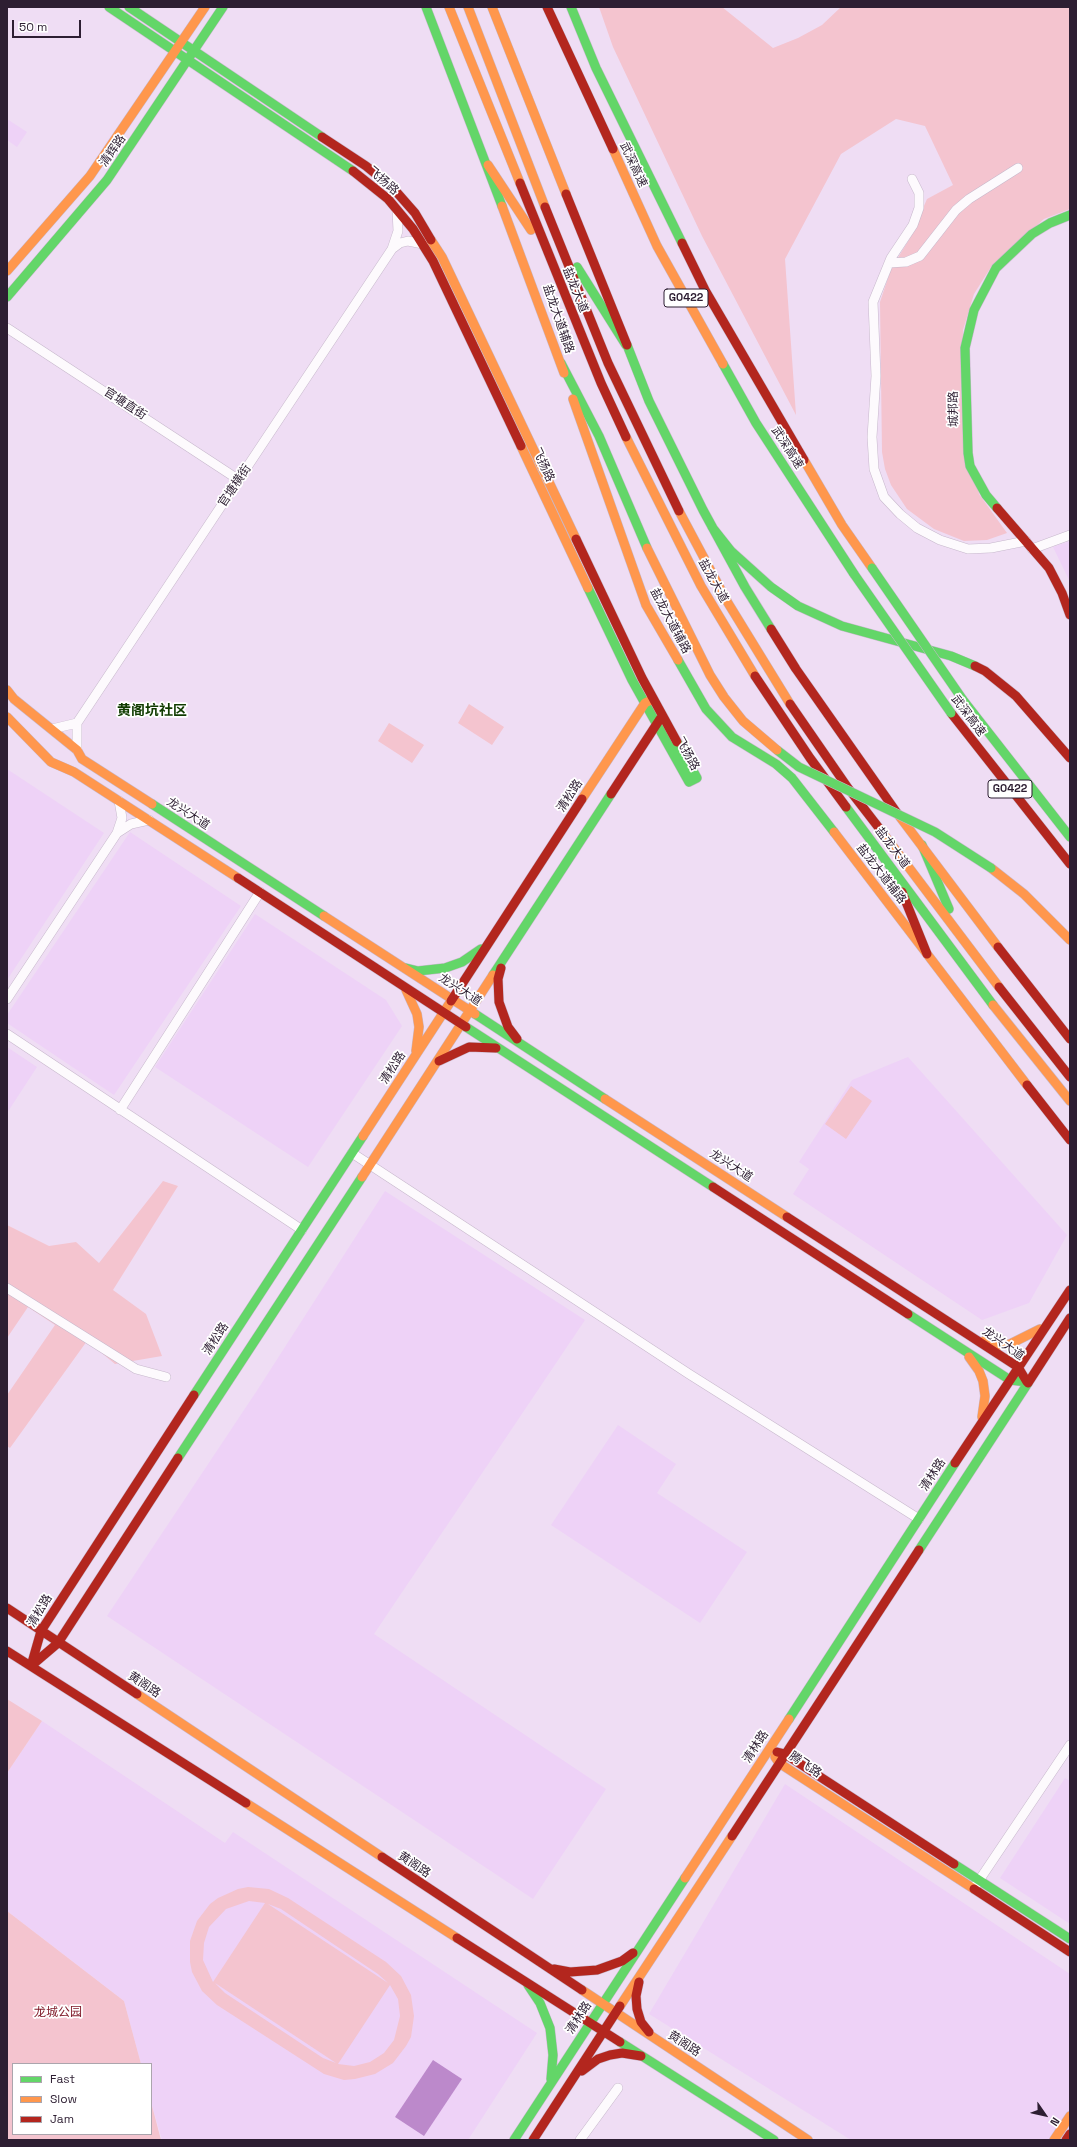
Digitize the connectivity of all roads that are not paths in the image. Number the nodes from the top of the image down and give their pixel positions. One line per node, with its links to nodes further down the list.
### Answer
1 (109, 7): 13 (main road, 飞扬路)
2 (129, 7): 11 (main road, 飞扬路)
3 (205, 7): 11 (main road, 清辉路)
4 (223, 7): 12 (main road, 清辉路)
5 (426, 7): 15 (main road, 盐龙大道辅路)
6 (449, 7): 23 (main road, 盐龙大道)
7 (492, 7): 28 (main road)
8 (547, 7): 50 (main road, 武深高速 / G0422, bridge)
9 (571, 7): 48 (main road, 武深高速 / G0422, bridge)
10 (469, 10): 20 (main road, 盐龙大道)
11 (181, 42): 12 (main road, 飞扬路); 13 (main road, 清辉路)
12 (194, 51): 14 (main road, 清辉路); 37 (main road, 飞扬路)
13 (175, 52): 14 (main road, 飞扬路); 25 (main road, 清辉路)
14 (188, 60): 18 (main road, 飞扬路); 26 (main road, 清辉路)
15 (488, 165): 23 (main road); 29 (main road, 盐龙大道辅路)
16 (1018, 168): 24 (street)
17 (912, 179): 24 (street)
18 (397, 209): 21 (main road, 飞扬路); 22 (street, 官塘横街)
19 (1070, 215): 33 (main road, 城邦路)
20 (554, 230): 28 (main road); 53 (main road, 盐龙大道)
21 (423, 244): 22 (street); 37 (main road, 飞扬路)
22 (392, 249): 30 (street, 官塘横街)
23 (549, 256): 51 (main road, 盐龙大道)
24 (889, 263): 33 (street)
25 (7, 271)
26 (7, 297)
27 (8, 327): 30 (street, 官塘直街)
28 (626, 345): 31 (main road)
29 (561, 363): 54 (main road, bridge); 56 (main road, 盐龙大道辅路)
30 (239, 480): 40 (street, 官塘横街)
31 (712, 527): 44 (main road); 49 (main road)
32 (1070, 535): 34 (street)
33 (1026, 541): 34 (main road, 城邦路)
34 (1032, 549): 35 (main road, 城邦路)
35 (1070, 615)
36 (7, 690): 42 (main road, 龙兴大道)
37 (649, 701): 38 (main road, 飞扬路); 41 (main road, 飞扬路); 55 (main road, 清松路)
38 (662, 715): 41 (main road); 41 (main road, 飞扬路)
39 (7, 717): 45 (main road, 龙兴大道)
40 (77, 723): 42 (street); 43 (street)
41 (656, 724): 57 (main road)
42 (52, 729): 43 (main road, 龙兴大道)
43 (77, 750): 58 (main road, 龙兴大道)
44 (1070, 758)
45 (119, 801): 46 (main road, 龙兴大道); 47 (street)
46 (149, 820): 47 (street); 52 (main road, 龙兴大道)
47 (117, 833): 60 (street)
48 (1070, 837)
49 (922, 845): 53 (main road); 66 (main road)
50 (1070, 864)
51 (892, 868): 56 (main road); 72 (main road, 盐龙大道)
52 (260, 892): 59 (main road, 龙兴大道); 73 (street)
53 (961, 937): 71 (main road, 盐龙大道)
54 (1070, 940)
55 (490, 941): 58 (main road); 61 (main road, 清松路)
56 (927, 954): 74 (main road, 盐龙大道辅路)
57 (505, 958): 62 (main road); 67 (main road)
58 (402, 967): 61 (main road, 龙兴大道)
59 (401, 984): 63 (main road, 龙兴大道); 69 (main road)
60 (7, 999)
61 (452, 999): 62 (main road, 龙兴大道); 63 (main road, 清松路)
62 (470, 1011): 64 (main road); 67 (main road, 龙兴大道)
63 (444, 1012): 64 (main road, 龙兴大道); 69 (main road, 清松路)
64 (462, 1024): 68 (main road, 龙兴大道); 70 (main road)
65 (7, 1034): 73 (street)
66 (1070, 1039)
67 (524, 1046): 82 (main road, 龙兴大道)
68 (504, 1051): 70 (main road); 84 (main road, 龙兴大道)
69 (415, 1057): 75 (main road, 清松路)
70 (436, 1063): 76 (main road)
71 (1070, 1077)
72 (1070, 1101)
73 (120, 1110): 77 (street)
74 (1070, 1140)
75 (352, 1153): 76 (street); 77 (main road, 清松路)
76 (370, 1165): 91 (street); 94 (main road)
77 (302, 1230): 93 (main road, 清松路)
78 (7, 1288): 87 (street)
79 (1070, 1290): 81 (main road)
80 (1070, 1318): 89 (main road)
81 (1049, 1319): 83 (main road); 86 (main road, 清林路)
82 (956, 1326): 83 (main road, 龙兴大道); 84 (main road)
83 (970, 1335): 86 (main road, 龙兴大道)
84 (947, 1339): 85 (main road, 龙兴大道)
85 (961, 1348): 88 (main road, 龙兴大道); 90 (main road)
86 (1018, 1367): 88 (main road, 清林路); 89 (main road, 龙兴大道)
87 (166, 1376)
88 (1010, 1380): 89 (main road, 龙兴大道); 90 (main road, 清林路)
89 (1028, 1382): 99 (main road)
90 (979, 1427): 91 (main road, 清林路)
91 (919, 1519): 98 (main road, 清林路)
92 (7, 1608): 93 (main road, 黄阁路)
93 (41, 1631): 94 (main road, 黄阁路); 96 (main road, 清松路)
94 (58, 1643): 96 (main road); 106 (main road, 黄阁路)
95 (7, 1651): 96 (main road)
96 (31, 1666): 108 (main road)
97 (1070, 1745): 101 (street)
98 (769, 1749): 99 (main road, 腾飞路); 100 (main road, 腾飞路); 104 (main road, 清林路)
99 (785, 1754): 100 (main road); 101 (main road, 腾飞路)
100 (779, 1763): 102 (main road, 腾飞路); 107 (main road)
101 (979, 1880): 102 (street); 103 (main road, 腾飞路)
102 (973, 1889): 105 (main road, 腾飞路)
103 (1070, 1939)
104 (640, 1946): 106 (main road); 109 (main road, 清林路)
105 (1070, 1952)
106 (544, 1966): 109 (main road, 黄阁路)
107 (645, 1969): 110 (main road); 113 (main road)
108 (521, 1977): 111 (main road); 116 (main road)
109 (602, 2004): 110 (main road, 黄阁路); 111 (main road, 清林路)
110 (616, 2014): 112 (main road); 113 (main road, 黄阁路)
111 (591, 2022): 112 (main road); 116 (main road, 清林路)
112 (605, 2030): 114 (main road); 115 (main road)
113 (659, 2042): 124 (main road, 黄阁路)
114 (648, 2059): 115 (main road); 123 (main road)
115 (574, 2078): 121 (main road)
116 (550, 2085): 120 (main road, 清林路)
117 (618, 2088): 122 (street)
118 (1070, 2116): 125 (main road)
119 (1070, 2134): 126 (main road)
120 (514, 2140)
121 (533, 2140)
122 (580, 2140)
123 (774, 2140)
124 (808, 2140)
125 (1054, 2140)
126 (1066, 2140)

